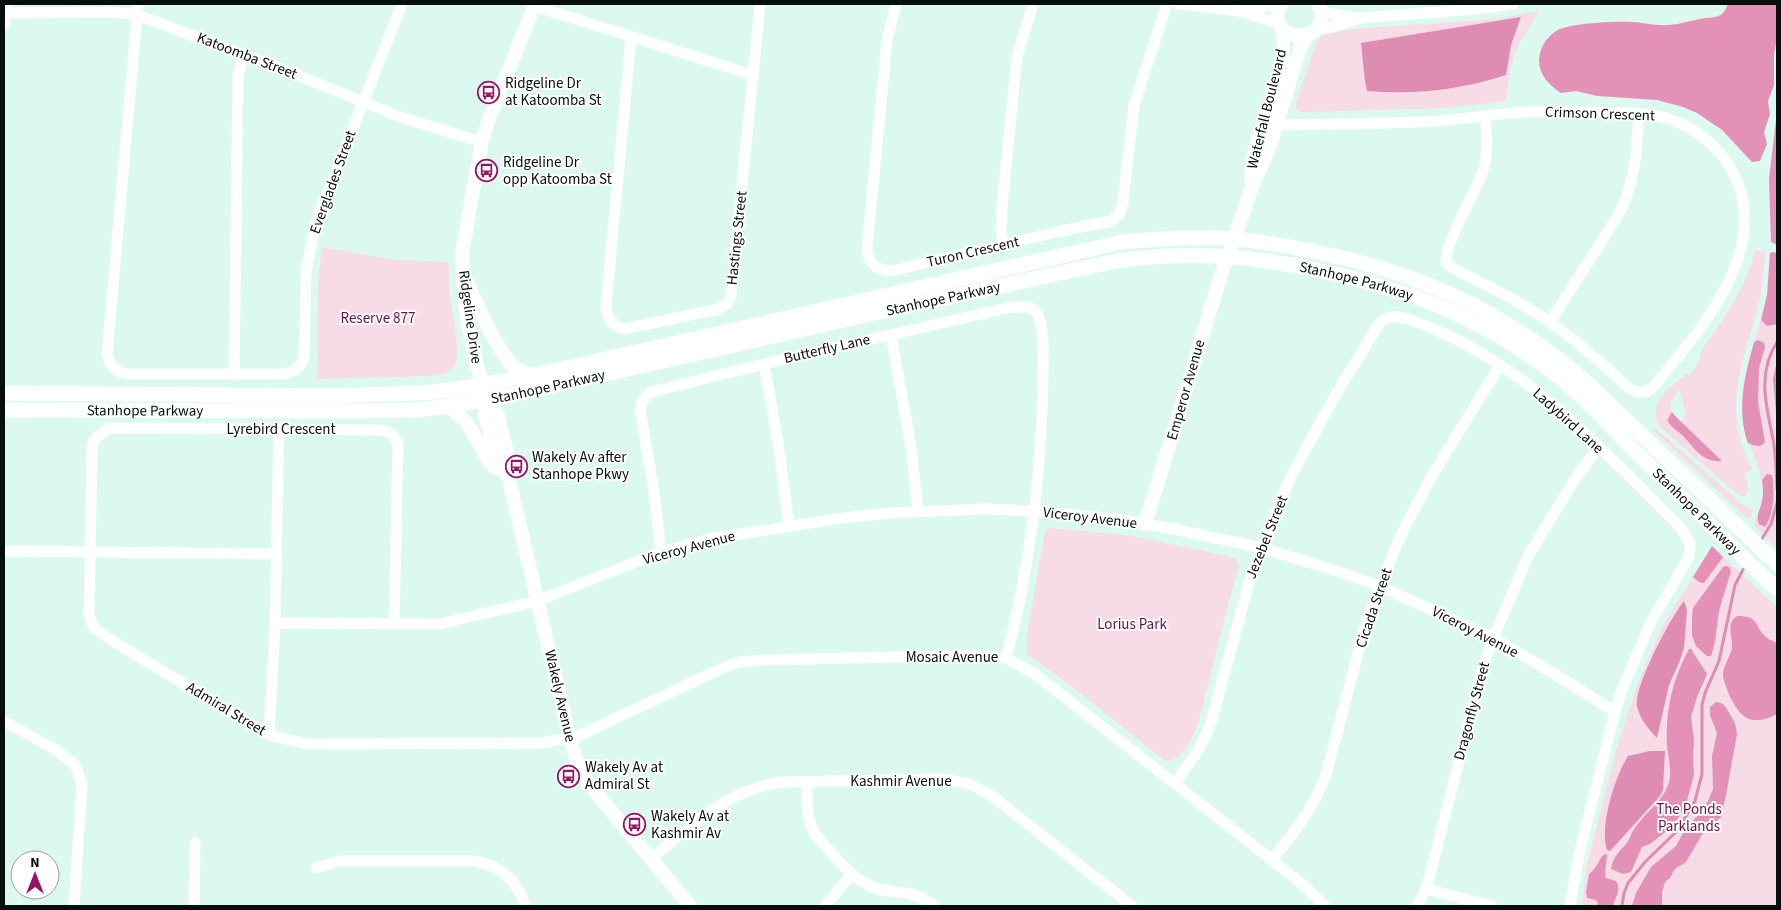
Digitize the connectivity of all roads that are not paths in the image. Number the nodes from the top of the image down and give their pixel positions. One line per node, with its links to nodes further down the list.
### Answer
1 (402, 4): 21 (street, Everglades Street)
2 (760, 4): 20 (street, Hastings Street)
3 (896, 4): 28 (street, Turon Crescent)
4 (1033, 4): 28 (street)
5 (1167, 4): 28 (street, Turon Crescent)
6 (1178, 4): 13 (street)
7 (1279, 4): 13 (street); 16 (street, Waterfall Boulevard)
8 (1513, 4): 11 (street)
9 (534, 5): 18 (street); 25 (street, Ridgeline Drive)
10 (1319, 7): 15 (street); 17 (street, Waterfall Boulevard)
11 (1446, 7): 15 (street)
12 (137, 9): 14 (street, Katoomba Street); 19 (street, Katoomba Street); 36 (street)
13 (1240, 11): 16 (street)
14 (4, 13)
15 (1360, 18): 17 (street)
16 (1281, 26): 17 (street); 26 (street, Waterfall Boulevard)
17 (1311, 33): 24 (street, Waterfall Boulevard)
18 (631, 38): 20 (street); 20 (street, Hastings Street)
19 (243, 54): 21 (street, Katoomba Street); 36 (street)
20 (753, 75)
21 (363, 102): 25 (street, Katoomba Street); 36 (street, Everglades Street)
22 (1638, 114): 23 (street, Crimson Crescent); 32 (street); 32 (street, Crimson Crescent)
23 (1485, 116): 24 (street, Crimson Crescent); 32 (street)
24 (1277, 126): 26 (street, Waterfall Boulevard)
25 (482, 142): 30 (street, Ridgeline Drive)
26 (1251, 190): 27 (street, Waterfall Boulevard)
27 (1233, 239): 29 (street, Waterfall Boulevard); 37 (main road, Stanhope Parkway); 55 (main road, Stanhope Parkway)
28 (1003, 245)
29 (1227, 256): 40 (main road, Stanhope Parkway); 48 (street, Emperor Avenue); 57 (main road, Stanhope Parkway)
30 (462, 270): 37 (street); 38 (street, Ridgeline Drive)
31 (1401, 317): 35 (street, Ladybird Lane); 50 (street, Jezebel Street)
32 (1550, 322)
33 (891, 335): 34 (street, Butterfly Lane); 46 (street); 47 (street, Butterfly Lane)
34 (764, 364): 49 (street); 53 (street, Butterfly Lane)
35 (1500, 365): 44 (street, Ladybird Lane); 56 (street, Cicada Street)
36 (234, 374)
37 (535, 375): 38 (main road, Stanhope Parkway)
38 (482, 385): 39 (main road, Stanhope Parkway); 40 (street, Ridgeline Drive)
39 (4, 393)
40 (486, 400): 41 (main road, Stanhope Parkway); 45 (street, Wakely Avenue)
41 (449, 406): 42 (main road, Stanhope Parkway); 45 (street)
42 (4, 410)
43 (279, 430): 52 (street, Lyrebird Crescent); 54 (street); 60 (street, Lyrebird Crescent)
44 (1598, 447): 61 (street, Dragonfly Street); 63 (street, Ladybird Lane)
45 (509, 480): 58 (street, Wakely Avenue)
46 (918, 511): 47 (street, Viceroy Avenue); 49 (street, Viceroy Avenue)
47 (1034, 511): 48 (street, Viceroy Avenue); 62 (street)
48 (1145, 524): 50 (street, Viceroy Avenue)
49 (789, 526): 53 (street, Viceroy Avenue)
50 (1262, 548): 56 (street, Viceroy Avenue); 68 (street, Jezebel Street)
51 (4, 552): 52 (street)
52 (89, 552): 54 (street); 65 (street, Admiral Street)
53 (661, 552): 58 (street, Viceroy Avenue)
54 (276, 554): 59 (street)
55 (1777, 564)
56 (1379, 586): 61 (street, Viceroy Avenue); 71 (street, Cicada Street)
57 (1777, 589)
58 (537, 601): 60 (street, Viceroy Avenue); 66 (street, Wakely Avenue)
59 (275, 623): 60 (street, Viceroy Avenue); 65 (street)
60 (394, 624)
61 (1493, 638): 63 (street, Viceroy Avenue); 74 (street, Dragonfly Street)
62 (1006, 658): 66 (street, Mosaic Avenue); 68 (street, Mosaic Avenue)
63 (1614, 712): 85 (street, Ladybird Lane)
64 (4, 721): 75 (street)
65 (269, 735): 66 (street, Admiral Street)
66 (570, 738): 70 (street, Wakely Avenue)
67 (807, 782): 70 (street, Kashmir Avenue); 73 (street); 81 (street, Kashmir Avenue)
68 (1175, 783): 71 (street, Mosaic Avenue)
69 (195, 843): 76 (street)
70 (651, 859): 78 (street, Wakely Avenue)
71 (1272, 860): 82 (street, Mosaic Avenue)
72 (316, 868): 77 (street)
73 (852, 874): 79 (street); 80 (street)
74 (1426, 889): 83 (street, Dragonfly Street); 84 (street)
75 (74, 906)
76 (194, 906)
77 (525, 906)
78 (690, 906)
79 (825, 906)
80 (934, 906)
81 (1132, 906)
82 (1325, 906)
83 (1417, 906)
84 (1492, 906)
85 (1570, 906)

